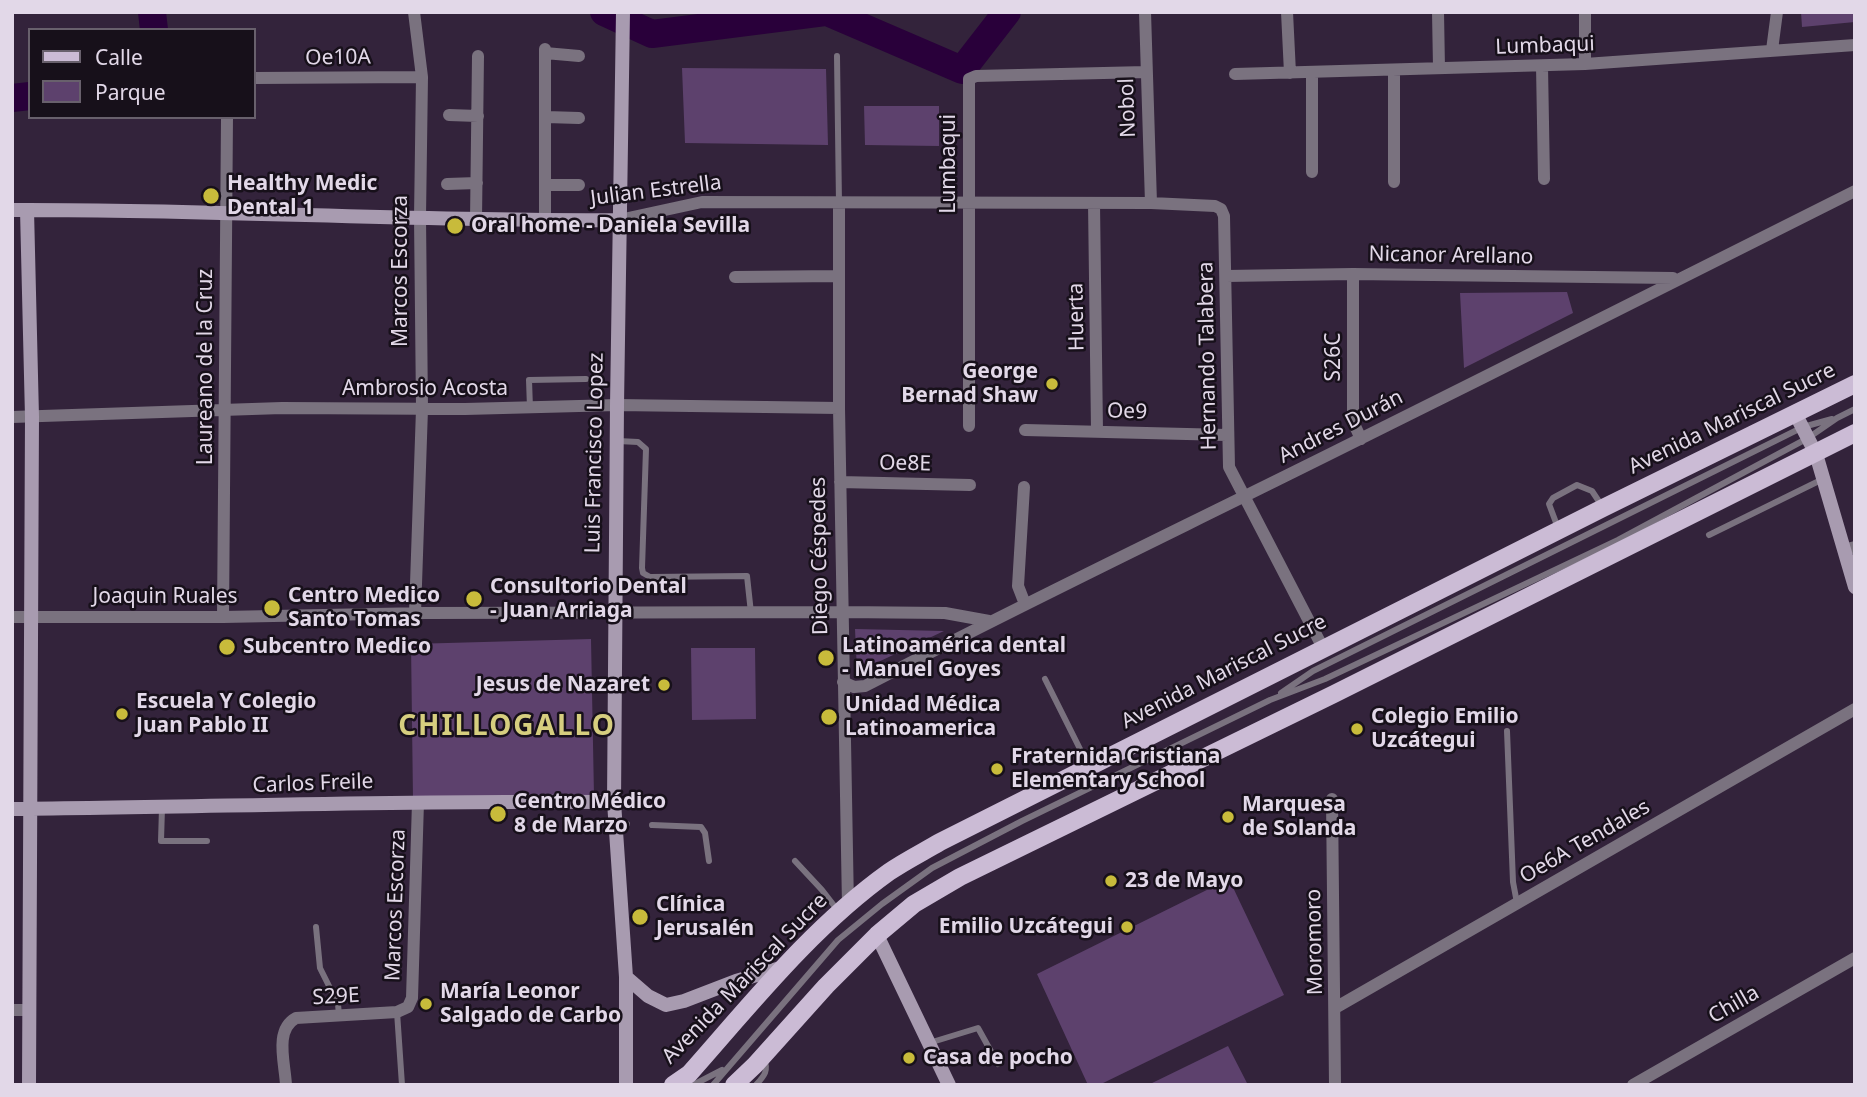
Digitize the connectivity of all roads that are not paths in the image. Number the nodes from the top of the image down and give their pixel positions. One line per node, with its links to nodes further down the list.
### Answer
1 (414, 12): 21 (street, Marcos Escorza)
2 (623, 12): 45 (street, Luis Francisco Lopez)
3 (1145, 12): 17 (street, Nobol)
4 (1287, 12): 19 (street)
5 (1438, 12): 15 (street)
6 (1585, 12): 13 (street)
7 (1777, 12): 9 (street)
8 (1855, 45): 9 (street, Lumbaqui)
9 (1772, 50): 13 (street, Lumbaqui)
10 (478, 56): 24 (street)
11 (579, 56): 25 (street)
12 (837, 56): 39 (lane)
13 (1585, 64): 14 (street, Lumbaqui)
14 (1542, 66): 15 (street, Lumbaqui); 29 (street)
15 (1439, 68): 16 (street, Lumbaqui)
16 (1394, 70): 18 (street, Lumbaqui); 30 (street)
17 (1146, 72): 36 (street, Lumbaqui); 38 (street, Nobol)
18 (1312, 72): 19 (street, Lumbaqui); 28 (street)
19 (1290, 73): 20 (street, Lumbaqui)
20 (1235, 74)
21 (422, 77): 22 (street, Oe10A); 43 (street, Marcos Escorza)
22 (256, 78)
23 (449, 115): 24 (street)
24 (478, 116): 31 (street)
25 (546, 117): 26 (street); 34 (street)
26 (579, 118)
27 (227, 119): 42 (street, Laureano de la Cruz)
28 (1312, 172)
29 (1544, 179)
30 (1394, 182)
31 (477, 183): 32 (street); 44 (street)
32 (446, 184)
33 (579, 185): 34 (street)
34 (546, 186): 46 (street)
35 (1855, 191): 51 (street, Andres Durán)
36 (968, 202): 37 (street, Julian Estrella); 39 (street, Julian Estrella); 63 (street, Lumbaqui)
37 (1094, 203): 38 (street, Julian Estrella); 65 (street, Huerta)
38 (1151, 203): 40 (street, Julian Estrella)
39 (839, 204): 45 (street, Julian Estrella); 48 (street, Diego Céspedes)
40 (1221, 209): 49 (street, Hernando Talabera)
41 (20, 210): 42 (street, Julian Estrella); 61 (street)
42 (227, 212): 43 (street, Julian Estrella); 59 (street, Laureano de la Cruz)
43 (420, 217): 44 (street, Julian Estrella); 57 (street, Marcos Escorza)
44 (476, 220): 46 (street, Julian Estrella)
45 (619, 220): 46 (street, Julian Estrella); 54 (street, Luis Francisco Lopez)
46 (545, 221)
47 (1353, 274): 49 (street, Nicanor Arellano); 51 (street, Nicanor Arellano); 69 (street, S26C)
48 (839, 276): 50 (street); 56 (street, Diego Céspedes)
49 (1226, 276): 68 (street, Hernando Talabera)
50 (735, 277)
51 (1677, 278): 69 (street, Andres Durán)
52 (586, 380): 55 (lane)
53 (1855, 384): 66 (main road, Avenida Mariscal Sucre)
54 (617, 405): 55 (street, Ambrosio Acosta); 56 (street, Ambrosio Acosta); 70 (street, Luis Francisco Lopez)
55 (530, 408): 57 (street, Ambrosio Acosta)
56 (839, 408): 72 (street, Diego Céspedes)
57 (422, 409): 59 (street, Ambrosio Acosta); 83 (street, Marcos Escorza)
58 (1855, 409): 62 (lane)
59 (225, 410): 61 (street, Ambrosio Acosta); 88 (street, Laureano de la Cruz)
60 (12, 417): 61 (street, Ambrosio Acosta)
61 (32, 417): 87 (street)
62 (1837, 418): 66 (lane); 66 (lane)
63 (969, 426)
64 (1025, 430): 65 (street, Oe9)
65 (1097, 430): 68 (street, Oe9)
66 (1806, 433): 67 (main road, Avenida Mariscal Sucre); 71 (street); 76 (main road, Avenida Mariscal Sucre); 93 (lane); 93 (lane); 110 (main road, Avenida Mariscal Sucre)
67 (1855, 433)
68 (1227, 435): 75 (street, Hernando Talabera)
69 (1361, 439): 75 (street, Andres Durán)
70 (616, 441): 84 (lane); 85 (street, Luis Francisco Lopez)
71 (1823, 479): 78 (lane); 79 (street)
72 (840, 482): 73 (street, Oe8E); 82 (street, Diego Céspedes)
73 (970, 485)
74 (1024, 487): 81 (street)
75 (1243, 497): 81 (street, Andres Durán); 90 (street, Hernando Talabera)
76 (1603, 508): 77 (main road, Avenida Mariscal Sucre); 77 (lane)
77 (1559, 530): 90 (main road, Avenida Mariscal Sucre)
78 (1709, 535)
79 (1850, 549): 80 (street)
80 (1855, 587)
81 (1025, 604): 89 (street, Andres Durán)
82 (842, 612): 84 (street, Joaquin Ruales); 89 (street, Joaquin Ruales); 92 (street, Diego Céspedes)
83 (415, 613): 85 (street, Joaquin Ruales); 88 (street, Joaquin Ruales)
84 (751, 613): 85 (street, Joaquin Ruales)
85 (615, 614): 99 (street, Luis Francisco Lopez)
86 (12, 617): 87 (street, Joaquin Ruales)
87 (32, 617): 88 (street, Joaquin Ruales); 102 (street)
88 (223, 617)
89 (990, 621): 92 (street, Andres Durán)
90 (1323, 648): 96 (main road, Avenida Mariscal Sucre)
91 (1045, 679): 96 (lane)
92 (843, 682): 108 (street, Diego Céspedes)
93 (1270, 700): 121 (lane)
94 (1855, 709): 107 (street, Oe6A Tendales)
95 (1507, 731): 107 (lane)
96 (1088, 766): 108 (main road, Avenida Mariscal Sucre)
97 (1332, 799): 114 (street, Moromoro)
98 (418, 802): 99 (street, Carlos Freile); 100 (street, Carlos Freile); 115 (street, Marcos Escorza)
99 (614, 802): 113 (street, Luis Francisco Lopez)
100 (162, 808): 102 (street, Carlos Freile); 104 (lane)
101 (12, 809): 102 (street, Carlos Freile)
102 (29, 809): 116 (street)
103 (652, 825): 105 (lane)
104 (207, 841)
105 (709, 861)
106 (795, 861): 108 (lane)
107 (1517, 903): 114 (street, Oe6A Tendales)
108 (844, 910): 112 (main road, Avenida Mariscal Sucre)
109 (316, 927): 117 (lane)
110 (877, 935): 118 (street); 119 (main road, Avenida Mariscal Sucre)
111 (1855, 958): 132 (street, Chilla)
112 (783, 967): 113 (street); 126 (main road, Avenida Mariscal Sucre)
113 (626, 977): 125 (street, Luis Francisco Lopez)
114 (1335, 1008): 131 (street, Moromoro)
115 (402, 1010): 117 (street, S29E); 124 (lane, Marcos Escorza)
116 (18, 1012): 122 (street)
117 (339, 1016): 123 (street, S29E)
118 (929, 1044): 120 (lane); 130 (street)
119 (763, 1056): 121 (main road, Avenida Mariscal Sucre); 129 (lane)
120 (998, 1064)
121 (729, 1077): 127 (lane); 128 (lane)
122 (29, 1085)
123 (286, 1085)
124 (402, 1085)
125 (626, 1085)
126 (673, 1085)
127 (693, 1085)
128 (713, 1085)
129 (756, 1085)
130 (949, 1085)
131 (1335, 1085)
132 (1633, 1085)

